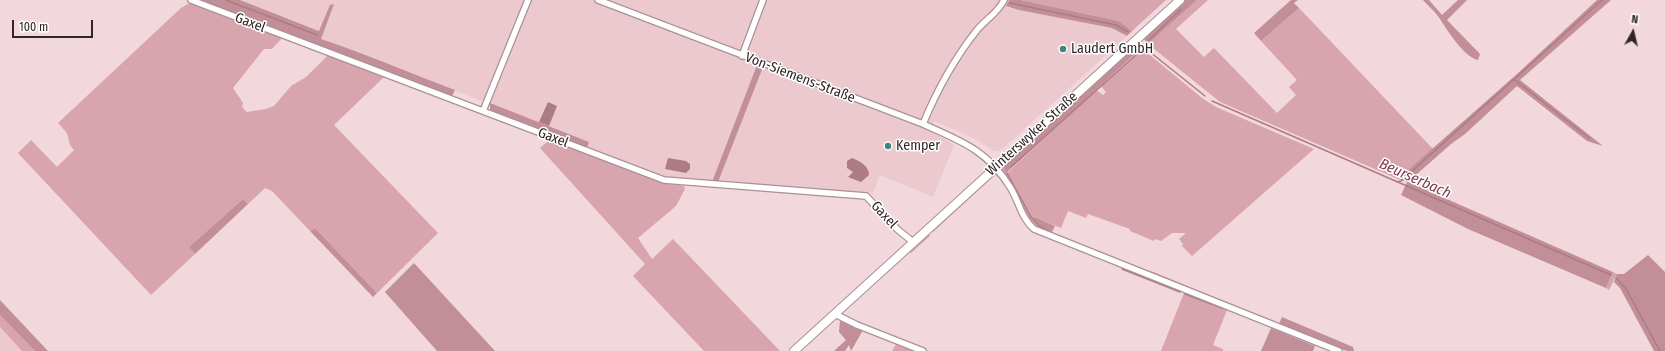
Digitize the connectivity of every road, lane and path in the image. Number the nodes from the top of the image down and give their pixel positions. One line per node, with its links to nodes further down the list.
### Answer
1 (191, 0): 8 (street, Gaxel)
2 (528, 0): 8 (street)
3 (598, 0): 7 (street, Von-Siemens-Straße)
4 (763, 0): 7 (street)
5 (1004, 0): 9 (street)
6 (1180, 0): 10 (street, Winterswyker Straße)
7 (742, 56): 9 (street, Von-Siemens-Straße)
8 (483, 111): 11 (street, Gaxel)
9 (923, 124): 10 (street, Von-Siemens-Straße)
10 (996, 166): 11 (street, Winterswyker Straße); 15 (street, Von-Siemens-Straße)
11 (912, 242): 12 (street, Winterswyker Straße)
12 (835, 314): 13 (street, Winterswyker Straße); 14 (street)
13 (794, 351)
14 (923, 351)
15 (1339, 351)

